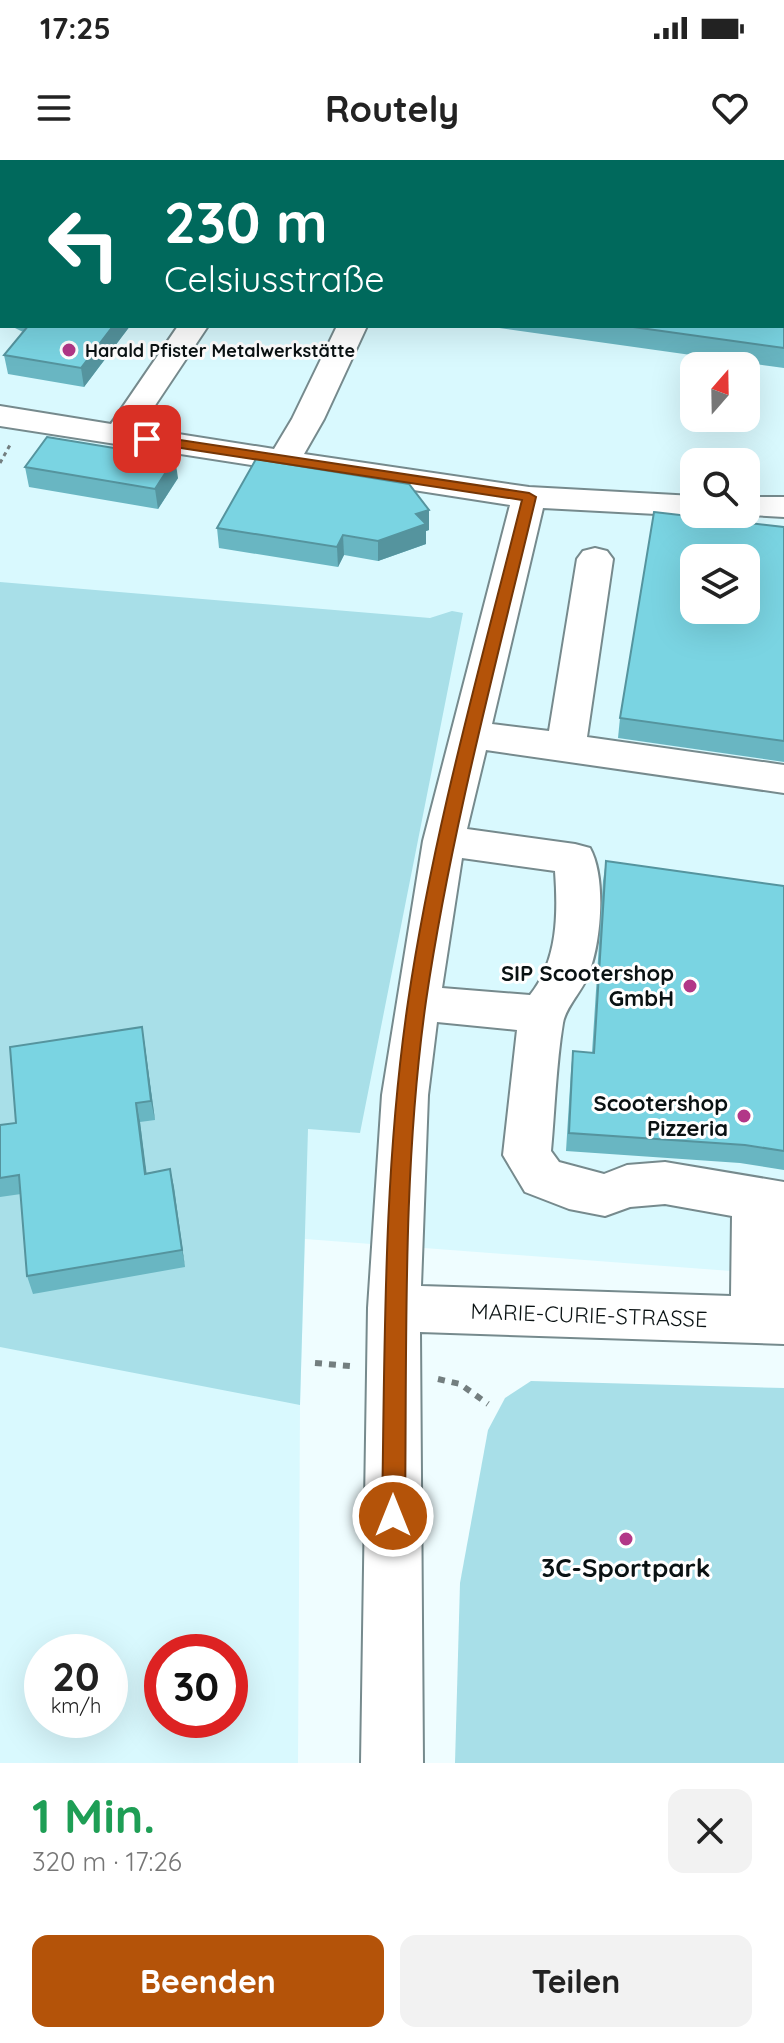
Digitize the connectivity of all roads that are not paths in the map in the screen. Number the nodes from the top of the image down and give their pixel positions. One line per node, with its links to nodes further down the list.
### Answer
1 (192, 328): 4 (street)
2 (351, 328): 5 (street)
3 (0, 416): 4 (street)
4 (120, 435): 5 (street)
5 (283, 461): 6 (street)
6 (529, 497): 7 (street); 11 (street)
7 (680, 505)
8 (760, 507): 9 (street)
9 (784, 507)
10 (595, 559): 12 (street)
11 (469, 734): 12 (street); 14 (street)
12 (566, 747): 13 (street)
13 (784, 779)
14 (444, 841): 15 (street); 17 (street)
15 (575, 859): 16 (street); 18 (street)
16 (620, 865)
17 (417, 1003): 18 (street); 20 (street)
18 (541, 1014): 19 (street)
19 (770, 1202): 21 (street)
20 (394, 1308): 21 (street, MARIE-CURIE-STRASSE); 22 (street)
21 (770, 1321)
22 (392, 1763)

